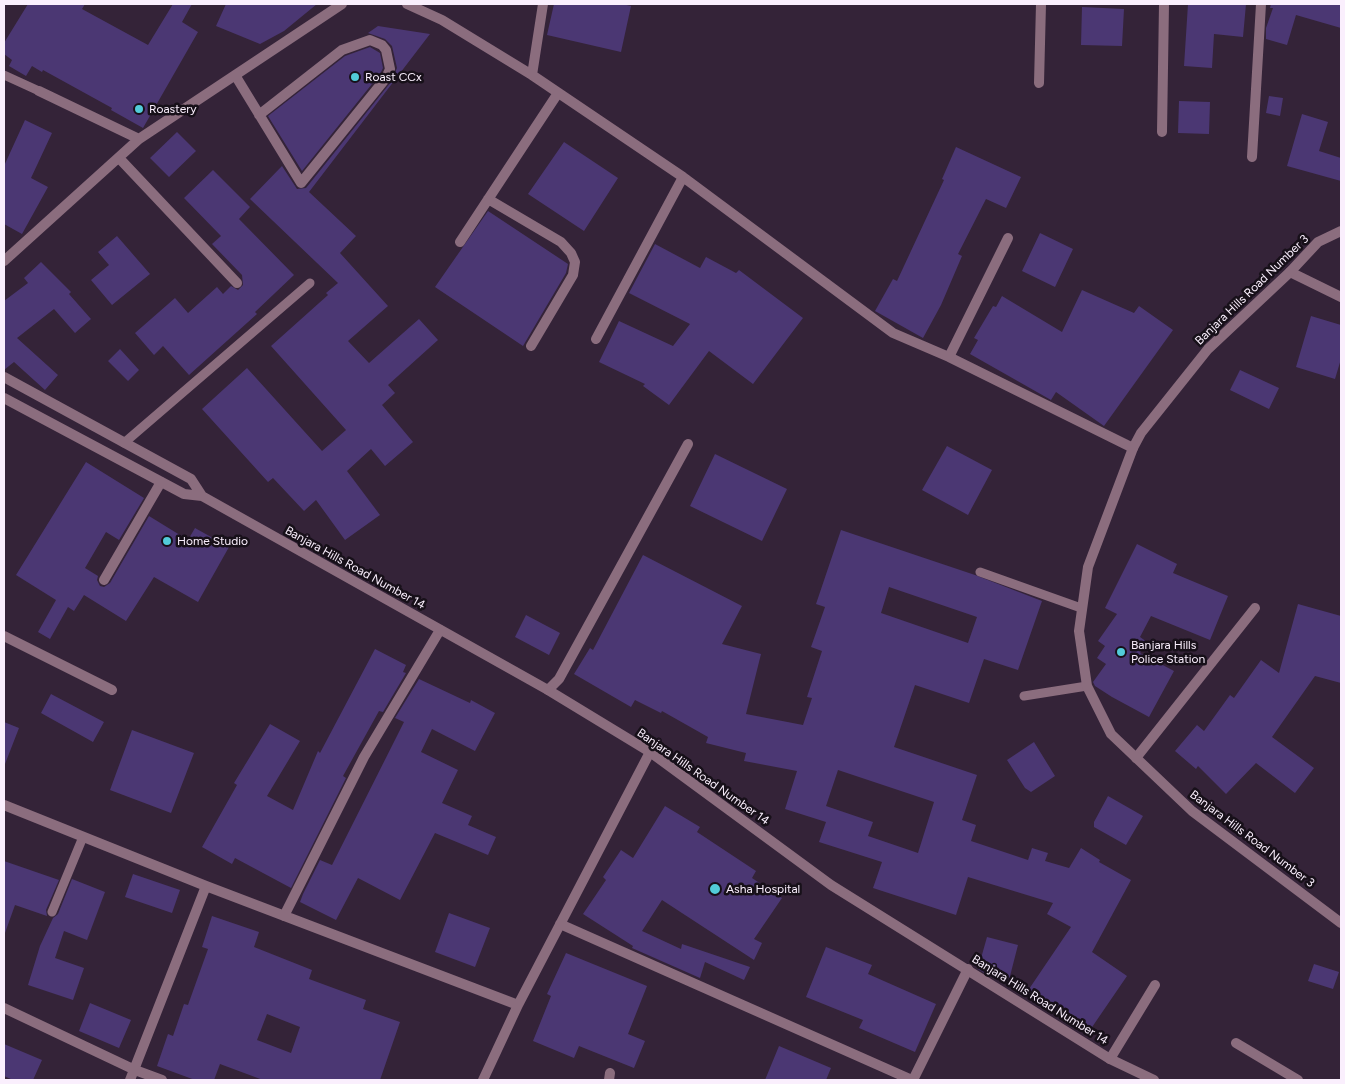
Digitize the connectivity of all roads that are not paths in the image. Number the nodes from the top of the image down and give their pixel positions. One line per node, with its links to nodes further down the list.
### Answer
1 (342, 4): 8 (street)
2 (407, 4): 9 (street)
3 (543, 4): 9 (street)
4 (1041, 4): 10 (street)
5 (1164, 4): 14 (street)
6 (1261, 4): 16 (street)
7 (4, 74): 11 (lane)
8 (235, 75): 13 (street); 15 (street)
9 (532, 75): 12 (street)
10 (1039, 83)
11 (39, 91): 15 (street)
12 (558, 92): 18 (street); 19 (street)
13 (259, 115): 13 (street)
14 (1162, 132)
15 (139, 139): 17 (street)
16 (1252, 157)
17 (119, 158): 23 (street); 25 (street)
18 (684, 177): 28 (street); 30 (street)
19 (488, 199): 22 (street); 29 (street)
20 (1341, 231): 24 (street, Banjara Hills Road Number 3)
21 (1008, 238): 30 (street)
22 (460, 242)
23 (4, 261)
24 (1290, 272): 27 (street); 35 (street, Banjara Hills Road Number 3)
25 (237, 283)
26 (310, 283): 33 (lane)
27 (1341, 297)
28 (596, 339)
29 (531, 346)
30 (949, 358): 35 (street)
31 (4, 376): 33 (street, Banjara Hills Road Number 14)
32 (4, 398): 36 (street, Banjara Hills Road Number 14)
33 (124, 443): 37 (street, Banjara Hills Road Number 14)
34 (688, 444): 46 (street)
35 (1133, 448): 40 (street, Banjara Hills Road Number 3)
36 (161, 482): 37 (street, Banjara Hills Road Number 14); 39 (street)
37 (202, 496): 42 (street, Banjara Hills Road Number 14)
38 (980, 572): 40 (lane)
39 (104, 580)
40 (1081, 608): 44 (street, Banjara Hills Road Number 3)
41 (1255, 608): 49 (street)
42 (440, 630): 46 (street, Banjara Hills Road Number 14); 54 (street)
43 (4, 636): 45 (street)
44 (1087, 686): 47 (lane); 49 (street, Banjara Hills Road Number 3)
45 (112, 690)
46 (548, 690): 48 (street, Banjara Hills Road Number 14)
47 (1024, 696)
48 (650, 752): 56 (street); 57 (street, Banjara Hills Road Number 14)
49 (1136, 758): 55 (street, Banjara Hills Road Number 3)
50 (4, 805): 51 (street)
51 (83, 837): 52 (street); 53 (lane)
52 (206, 886): 54 (street); 63 (street)
53 (52, 912)
54 (284, 916): 59 (street)
55 (1341, 923)
56 (560, 924): 59 (street); 67 (street)
57 (968, 969): 62 (street, Banjara Hills Road Number 14); 67 (street)
58 (1155, 985): 62 (street)
59 (518, 1005): 66 (street)
60 (4, 1008): 63 (street)
61 (1236, 1043): 69 (street)
62 (1110, 1059): 68 (street, Banjara Hills Road Number 14)
63 (135, 1070): 64 (street); 65 (street)
64 (130, 1080)
65 (162, 1080)
66 (484, 1080)
67 (913, 1080)
68 (1154, 1080)
69 (1298, 1080)

